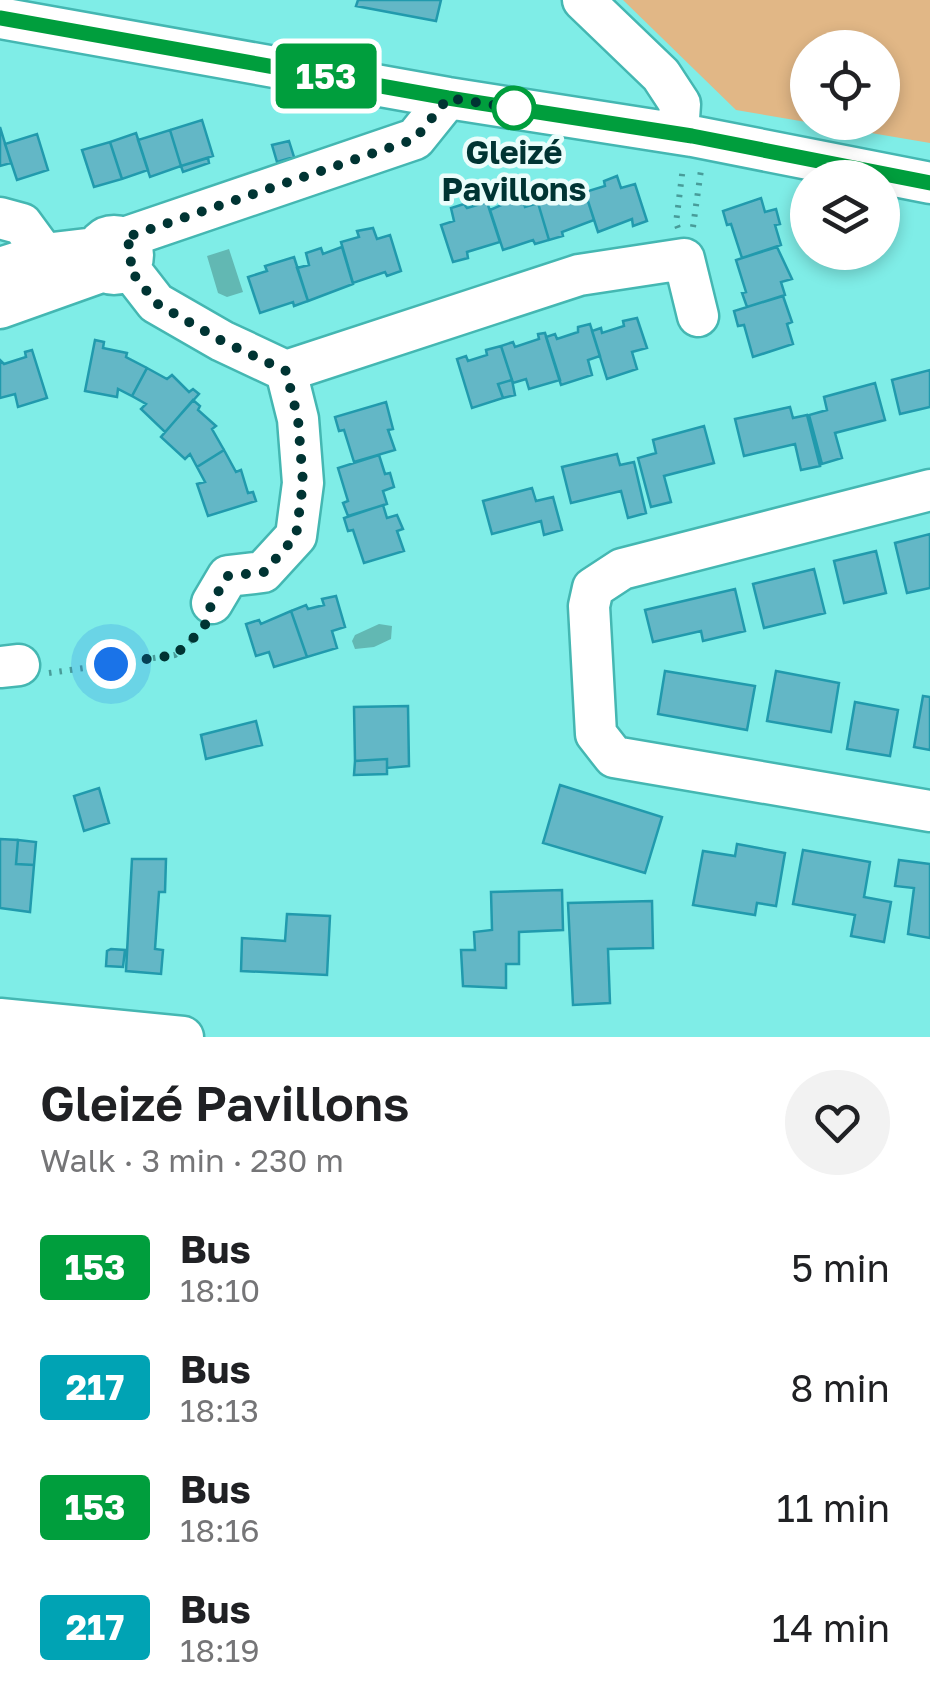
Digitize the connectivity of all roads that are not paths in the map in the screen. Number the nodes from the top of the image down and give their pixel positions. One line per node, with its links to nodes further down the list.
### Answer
1 (583, 0): 4 (street)
2 (0, 18): 3 (street)
3 (448, 98): 4 (street); 8 (street)
4 (690, 136): 5 (street)
5 (930, 183)
6 (0, 218): 7 (street)
7 (44, 254): 8 (street); 9 (street)
8 (112, 256): 10 (street); 12 (street)
9 (0, 268)
10 (0, 308)
11 (698, 316): 12 (street)
12 (286, 371): 14 (street)
13 (930, 490): 15 (street)
14 (212, 602)
15 (930, 811)
16 (0, 1018): 17 (street)
17 (182, 1037)

